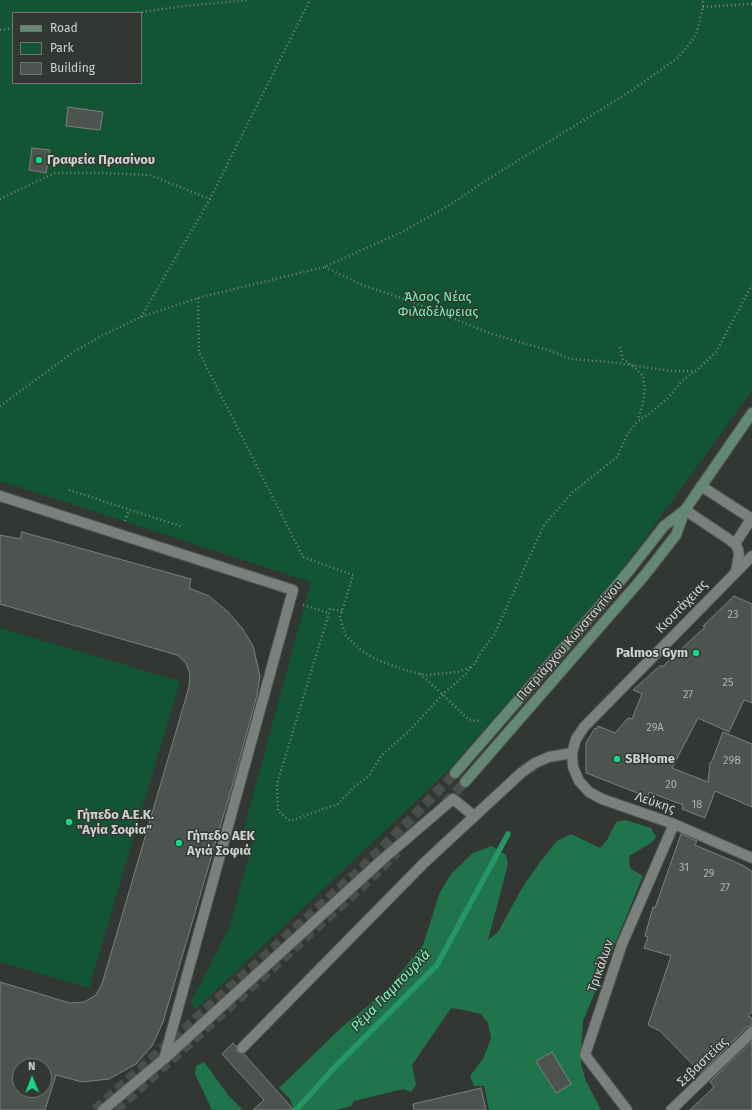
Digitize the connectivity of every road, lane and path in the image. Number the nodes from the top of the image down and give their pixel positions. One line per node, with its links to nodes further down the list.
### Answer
1 (249, 0): 6 (path)
2 (310, 0): 10 (path)
3 (703, 0): 5 (path)
4 (752, 4): 5 (path)
5 (703, 7): 11 (path)
6 (141, 12)
7 (12, 28): 8 (path)
8 (0, 30)
9 (0, 199): 10 (path)
10 (210, 199): 14 (path)
11 (324, 267): 13 (path); 16 (path)
12 (752, 285): 17 (path)
13 (198, 298): 14 (path); 31 (path)
14 (141, 317): 18 (path)
15 (620, 347): 16 (path)
16 (633, 366): 17 (path); 20 (path)
17 (696, 371): 20 (path)
18 (0, 406)
19 (752, 413): 21 (main road, Πατριάρχου Κωνσταντίνου)
20 (638, 421): 33 (path)
21 (701, 486): 24 (main road, Πατριάρχου Κωνσταντίνου); 25 (street)
22 (69, 490): 26 (path)
23 (0, 496): 30 (street)
24 (685, 510): 27 (street); 38 (main road, Πατριάρχου Κωνσταντίνου); 39 (main road, Πατριάρχου Κωνσταντίνου)
25 (752, 519): 27 (street)
26 (183, 527)
27 (734, 544): 29 (street)
28 (752, 556): 29 (street, Κιουτάχειας)
29 (736, 571): 37 (street, Κιουτάχειας)
30 (292, 593): 32 (path); 45 (street)
31 (342, 611): 32 (path); 34 (path)
32 (329, 613): 35 (path)
33 (472, 667): 34 (path); 35 (path)
34 (419, 674): 35 (path)
35 (443, 694): 36 (path)
36 (482, 721)
37 (572, 753): 40 (street); 41 (street, Λεύκης)
38 (455, 773)
39 (465, 782)
40 (474, 816): 44 (street); 45 (street)
41 (674, 824): 42 (street, Λεύκης); 47 (street, Τρικάλων)
42 (752, 858)
43 (752, 1032): 48 (street, Σεβαστείας)
44 (242, 1048)
45 (164, 1059): 46 (street)
46 (103, 1110)
47 (627, 1110)
48 (671, 1110)

